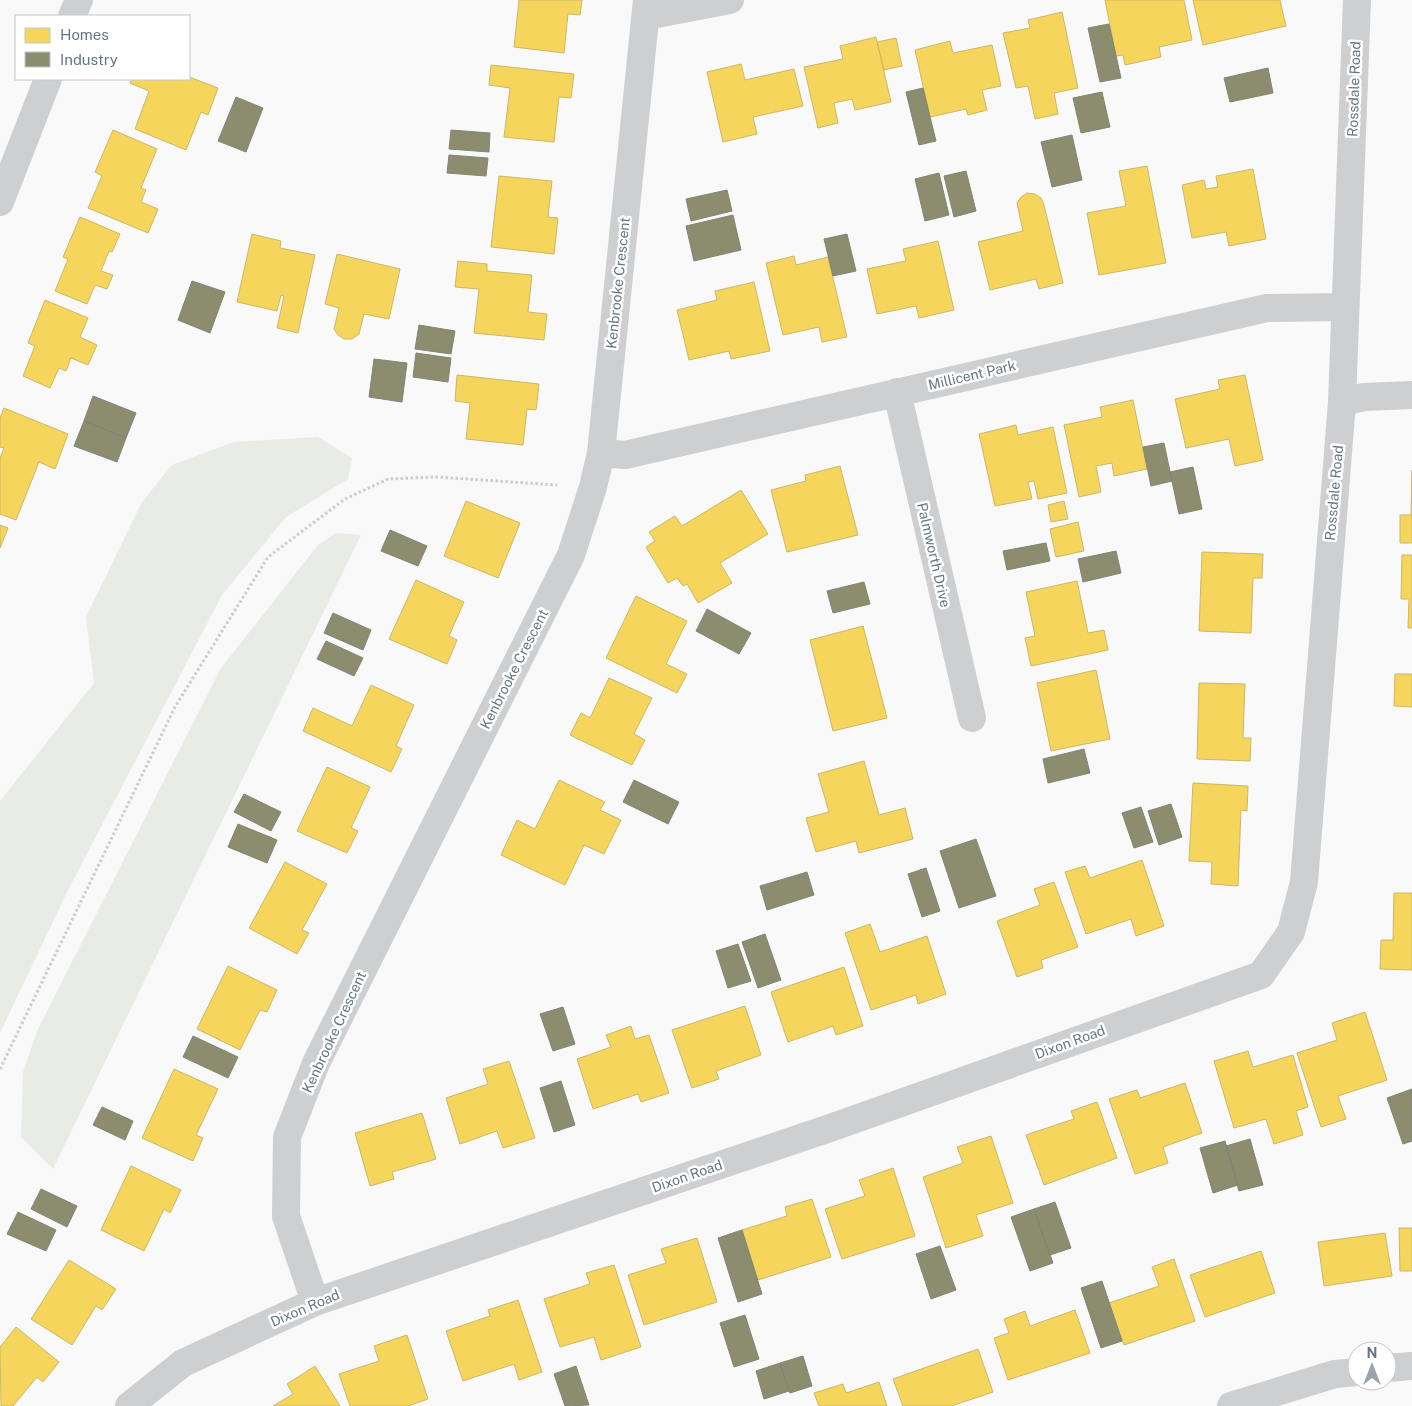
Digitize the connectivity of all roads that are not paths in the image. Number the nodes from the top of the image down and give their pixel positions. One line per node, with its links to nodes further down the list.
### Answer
1 (79, 0): 5 (street)
2 (730, 0): 4 (street)
3 (1358, 0): 8 (street, Rossdale Road)
4 (646, 8): 12 (street, Kenbrooke Crescent)
5 (72, 15)
6 (48, 80): 7 (street)
7 (0, 202)
8 (1345, 307): 9 (street, Millicent Park); 11 (street, Rossdale Road)
9 (896, 392): 12 (street, Millicent Park); 13 (street, Palmworth Drive)
10 (1412, 395): 11 (street)
11 (1342, 402): 14 (street, Rossdale Road)
12 (601, 453): 15 (street, Kenbrooke Crescent)
13 (972, 718)
14 (1260, 975): 15 (street, Dixon Road)
15 (315, 1302): 20 (street, Dixon Road)
16 (1412, 1366): 17 (street)
17 (1397, 1367)
18 (1347, 1373): 19 (street)
19 (1286, 1398): 21 (street)
20 (129, 1406)
21 (1231, 1406)

